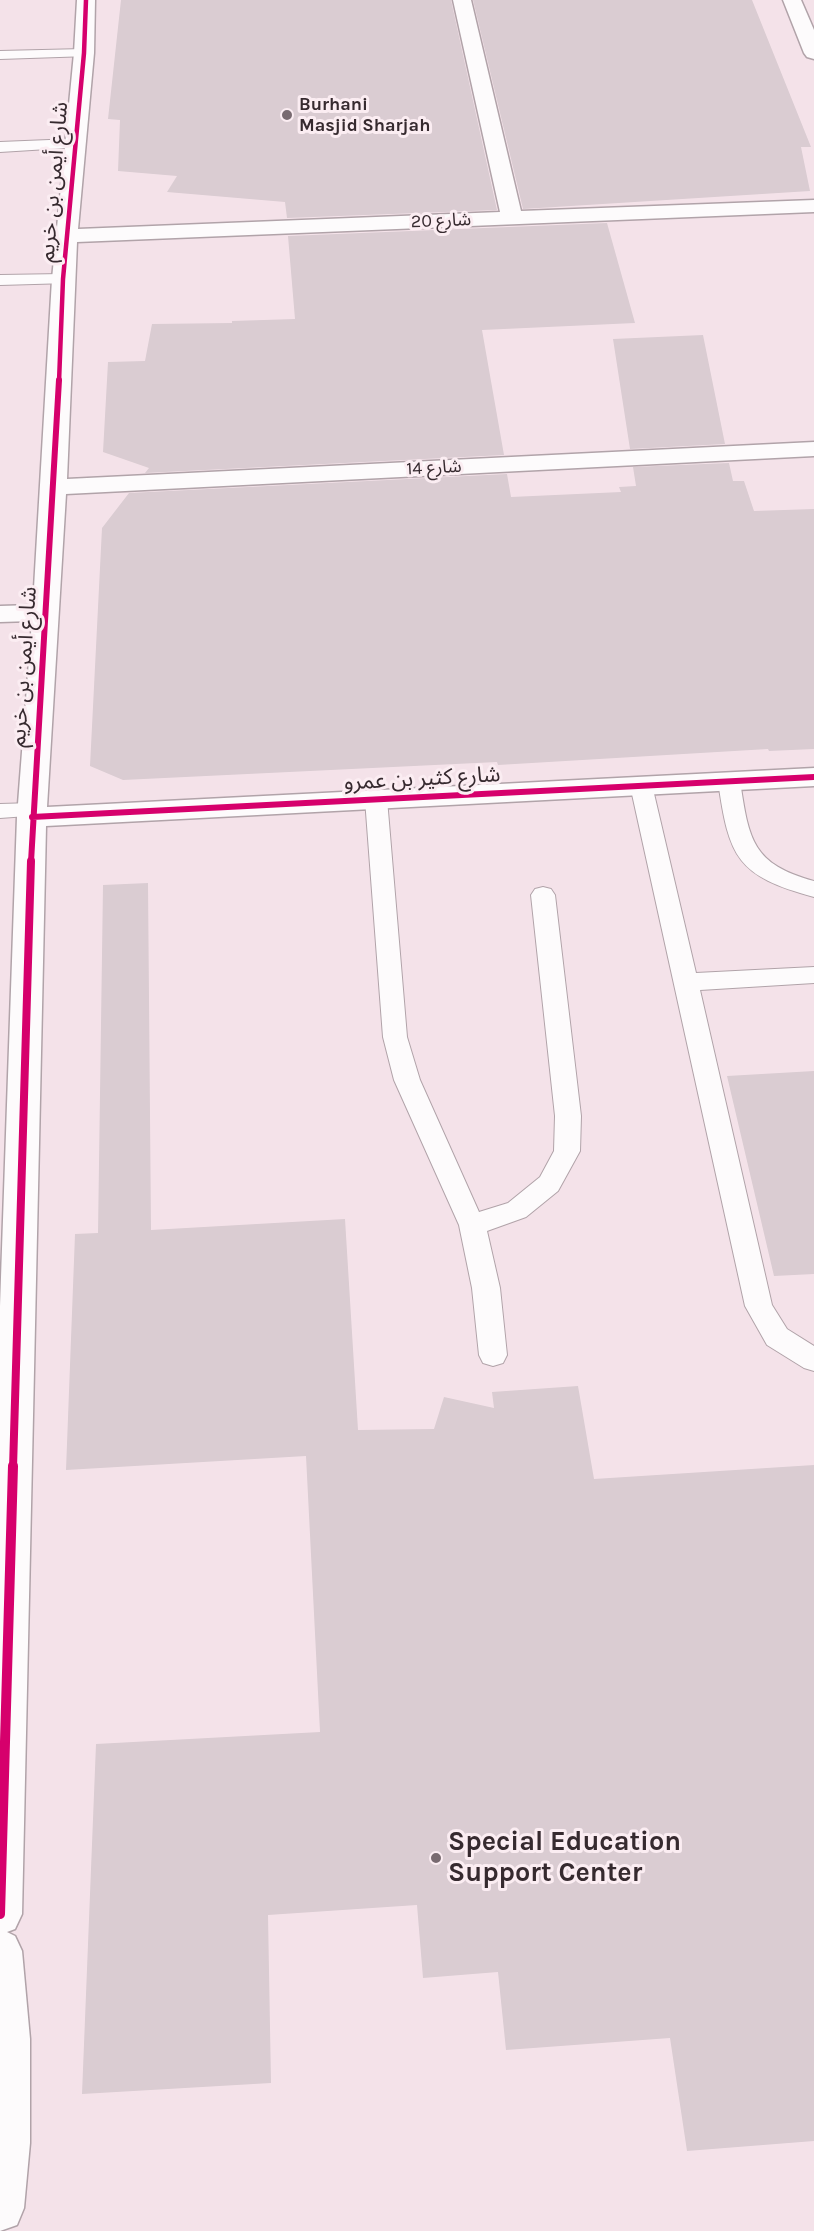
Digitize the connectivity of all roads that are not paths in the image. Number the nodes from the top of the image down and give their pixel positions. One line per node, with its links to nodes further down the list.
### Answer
1 (86, 0): 4 (street, شارع أيمن بن خريم)
2 (462, 0): 10 (street)
3 (792, 0): 5 (street)
4 (84, 53): 6 (lane); 7 (street, شارع أيمن بن خريم)
5 (814, 53)
6 (0, 55)
7 (74, 144): 8 (lane); 11 (street, شارع أيمن بن خريم)
8 (0, 147)
9 (814, 206): 10 (street, شارع 20)
10 (512, 218): 11 (street, شارع 20)
11 (68, 236): 12 (street, شارع أيمن بن خريم)
12 (63, 279): 13 (lane); 15 (street, شارع أيمن بن خريم)
13 (0, 280)
14 (814, 449): 15 (street, شارع 14)
15 (54, 487): 16 (street, شارع أيمن بن خريم)
16 (45, 613): 17 (street); 23 (street, شارع أيمن بن خريم)
17 (0, 614)
18 (814, 777): 19 (street, شارع كثير بن عمرو)
19 (729, 781): 20 (street, شارع كثير بن عمرو); 24 (lane)
20 (641, 785): 21 (street, شارع كثير بن عمرو); 27 (lane)
21 (376, 799): 23 (street, شارع كثير بن عمرو); 28 (lane)
22 (0, 811): 23 (lane)
23 (33, 813): 31 (street, شارع أيمن بن خريم)
24 (814, 889)
25 (543, 895): 28 (lane)
26 (814, 975): 27 (lane)
27 (686, 982): 30 (lane)
28 (472, 1225): 29 (lane)
29 (493, 1355)
30 (814, 1360)
31 (2, 1783): 32 (street, شارع أيمن بن خريم)
32 (0, 1914)
33 (0, 1951): 34 (street)
34 (0, 2208)

